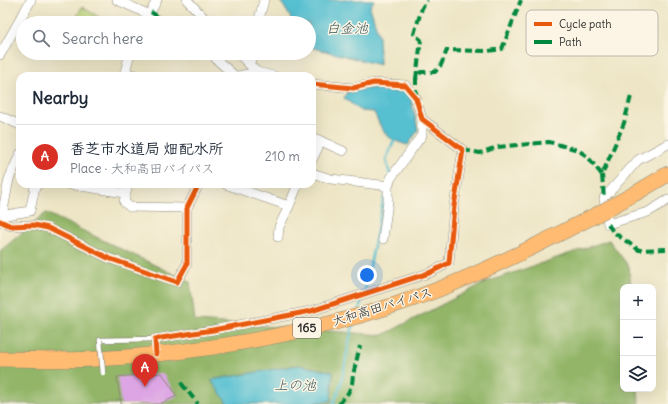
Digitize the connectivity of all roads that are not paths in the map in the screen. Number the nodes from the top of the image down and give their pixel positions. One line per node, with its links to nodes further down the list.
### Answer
1 (31, 0): 6 (street)
2 (117, 0): 7 (street)
3 (157, 0): 8 (street)
4 (187, 0): 9 (street)
5 (264, 0): 10 (street)
6 (22, 16)
7 (142, 16)
8 (149, 16)
9 (202, 16)
10 (260, 16)
11 (16, 27): 12 (street)
12 (0, 55)
13 (128, 60): 17 (street)
14 (217, 60): 18 (street)
15 (243, 60): 19 (street)
16 (253, 60): 19 (street)
17 (125, 72)
18 (231, 72)
19 (252, 72)
20 (316, 84): 22 (street)
21 (0, 116): 23 (street)
22 (422, 120): 32 (street); 46 (street)
23 (16, 122)
24 (316, 139): 25 (street)
25 (321, 141): 27 (street); 28 (street)
26 (668, 144): 40 (street)
27 (344, 151)
28 (316, 152)
29 (16, 163): 43 (street)
30 (316, 174): 32 (street)
31 (668, 174): 47 (highway, 大和高田バイパス / 165, bridge)
32 (388, 186): 45 (street)
33 (35, 188): 43 (street)
34 (94, 188): 39 (street)
35 (127, 188): 39 (street)
36 (197, 188): 42 (street)
37 (237, 188): 41 (street)
38 (296, 188): 41 (street)
39 (125, 193): 42 (street)
40 (668, 200)
41 (289, 206): 44 (street)
42 (187, 208): 43 (street)
43 (1, 218)
44 (278, 236)
45 (383, 239)
46 (429, 273): 47 (street); 48 (street)
47 (435, 290): 48 (highway, 大和高田バイパス / 165)
48 (155, 346): 49 (highway, 大和高田バイパス / 165); 50 (lane, bridge)
49 (0, 359)
50 (103, 373)

